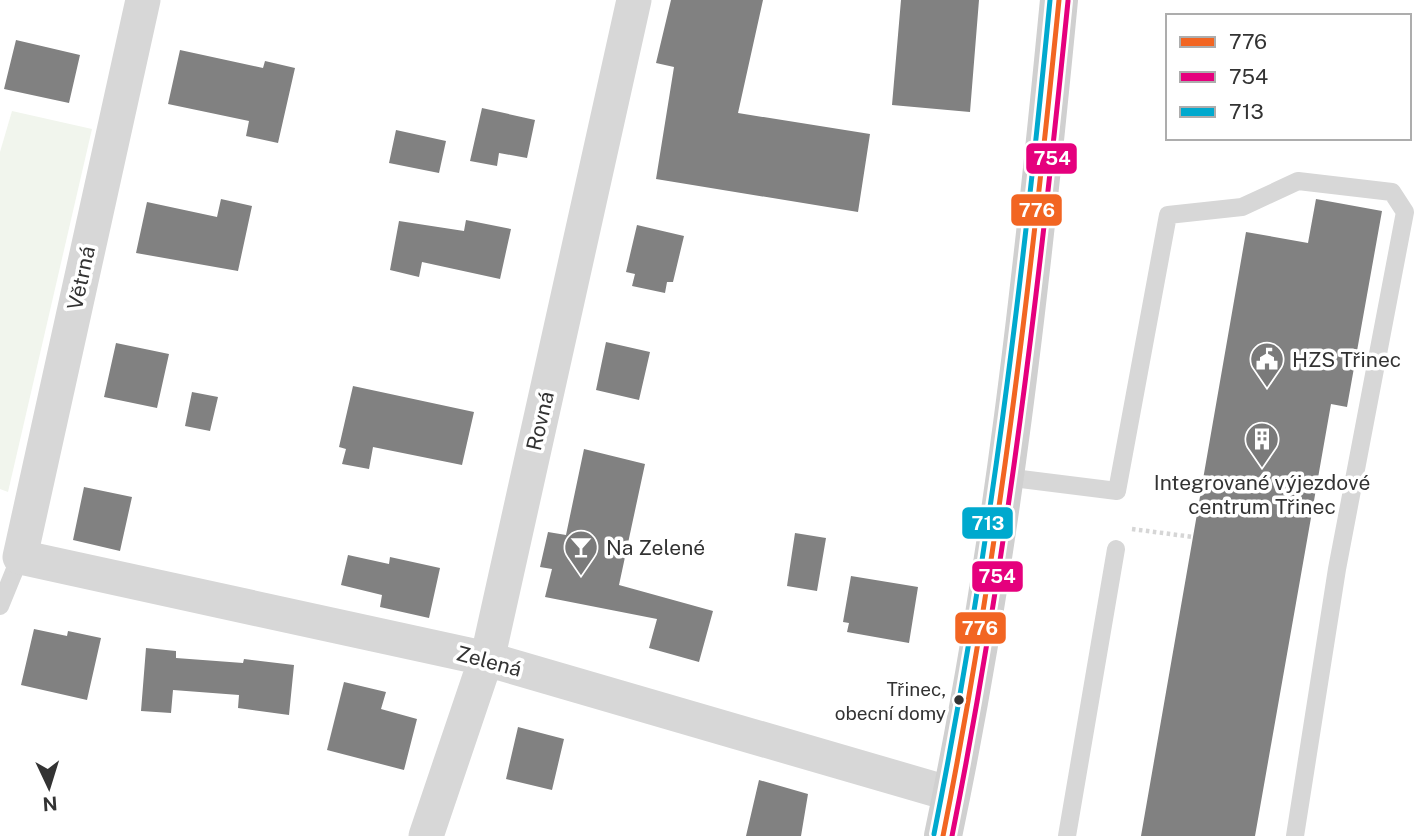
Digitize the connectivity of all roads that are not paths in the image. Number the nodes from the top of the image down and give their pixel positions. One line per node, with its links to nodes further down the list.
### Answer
1 (143, 0): 6 (street, Větrná)
2 (634, 0): 8 (street, Rovná)
3 (1059, 0): 4 (main road)
4 (1005, 477): 9 (main road); 13 (lane)
5 (1116, 549): 12 (lane)
6 (10, 559): 7 (lane); 8 (street, Zelená)
7 (0, 606)
8 (483, 658): 9 (street, Zelená); 10 (street, Rovná)
9 (951, 794): 11 (main road)
10 (426, 836)
11 (943, 836)
12 (1067, 836)
13 (1295, 836)

